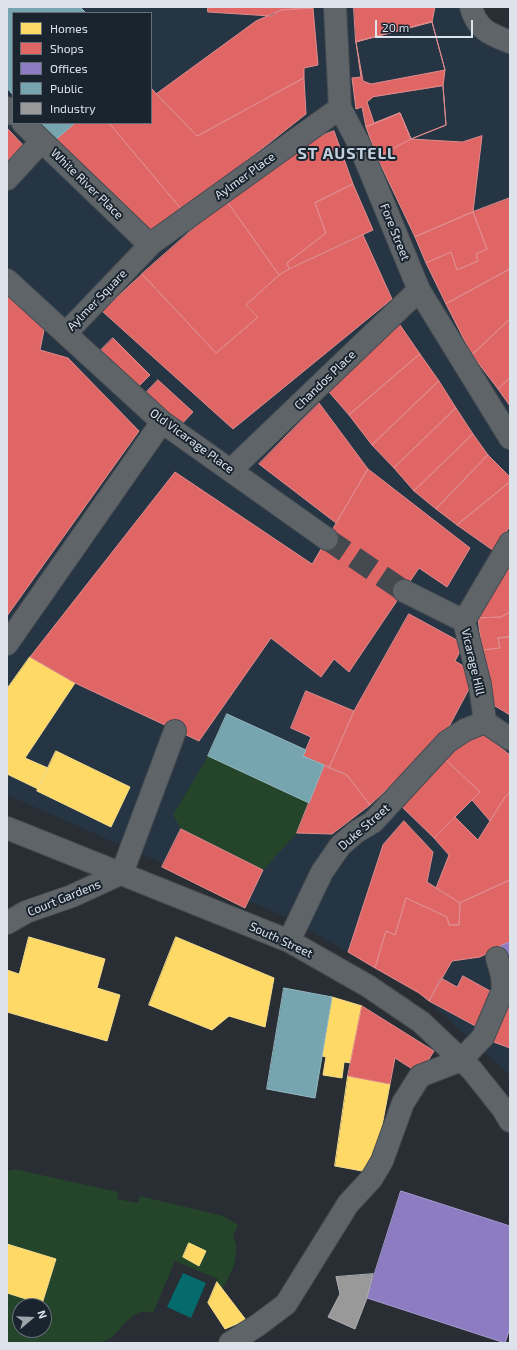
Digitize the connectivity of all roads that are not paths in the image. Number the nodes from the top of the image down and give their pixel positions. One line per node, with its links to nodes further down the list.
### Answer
1 (335, 7): 4 (street, Fore Street)
2 (471, 7): 3 (street)
3 (510, 42)
4 (340, 108): 8 (street, Aylmer Place); 10 (street, Fore Street)
5 (24, 124): 6 (street, White River Place)
6 (42, 141): 7 (street); 8 (street, White River Place)
7 (7, 179)
8 (150, 245): 11 (street, Aylmer Square)
9 (7, 280): 11 (street, Aylmer Square)
10 (419, 290): 13 (street, Fore Street); 14 (street, Chandos Place)
11 (66, 333): 12 (street, Old Vicarage Place)
12 (162, 422): 14 (street, Old Vicarage Place); 19 (street)
13 (509, 433)
14 (231, 470): 15 (street, Old Vicarage Place)
15 (327, 539)
16 (510, 543): 18 (street, Vicarage Hill)
17 (404, 591): 18 (street)
18 (464, 621): 20 (street, Vicarage Hill)
19 (7, 644)
20 (485, 722): 22 (street); 26 (street, Duke Street)
21 (175, 731): 24 (street)
22 (510, 739)
23 (7, 828): 24 (street, South Street)
24 (122, 873): 25 (street, Court Gardens); 26 (street, South Street)
25 (7, 923)
26 (289, 942): 28 (street, South Street)
27 (497, 958): 28 (street)
28 (461, 1060): 29 (street, South Street); 30 (street)
29 (508, 1113)
30 (230, 1343)

